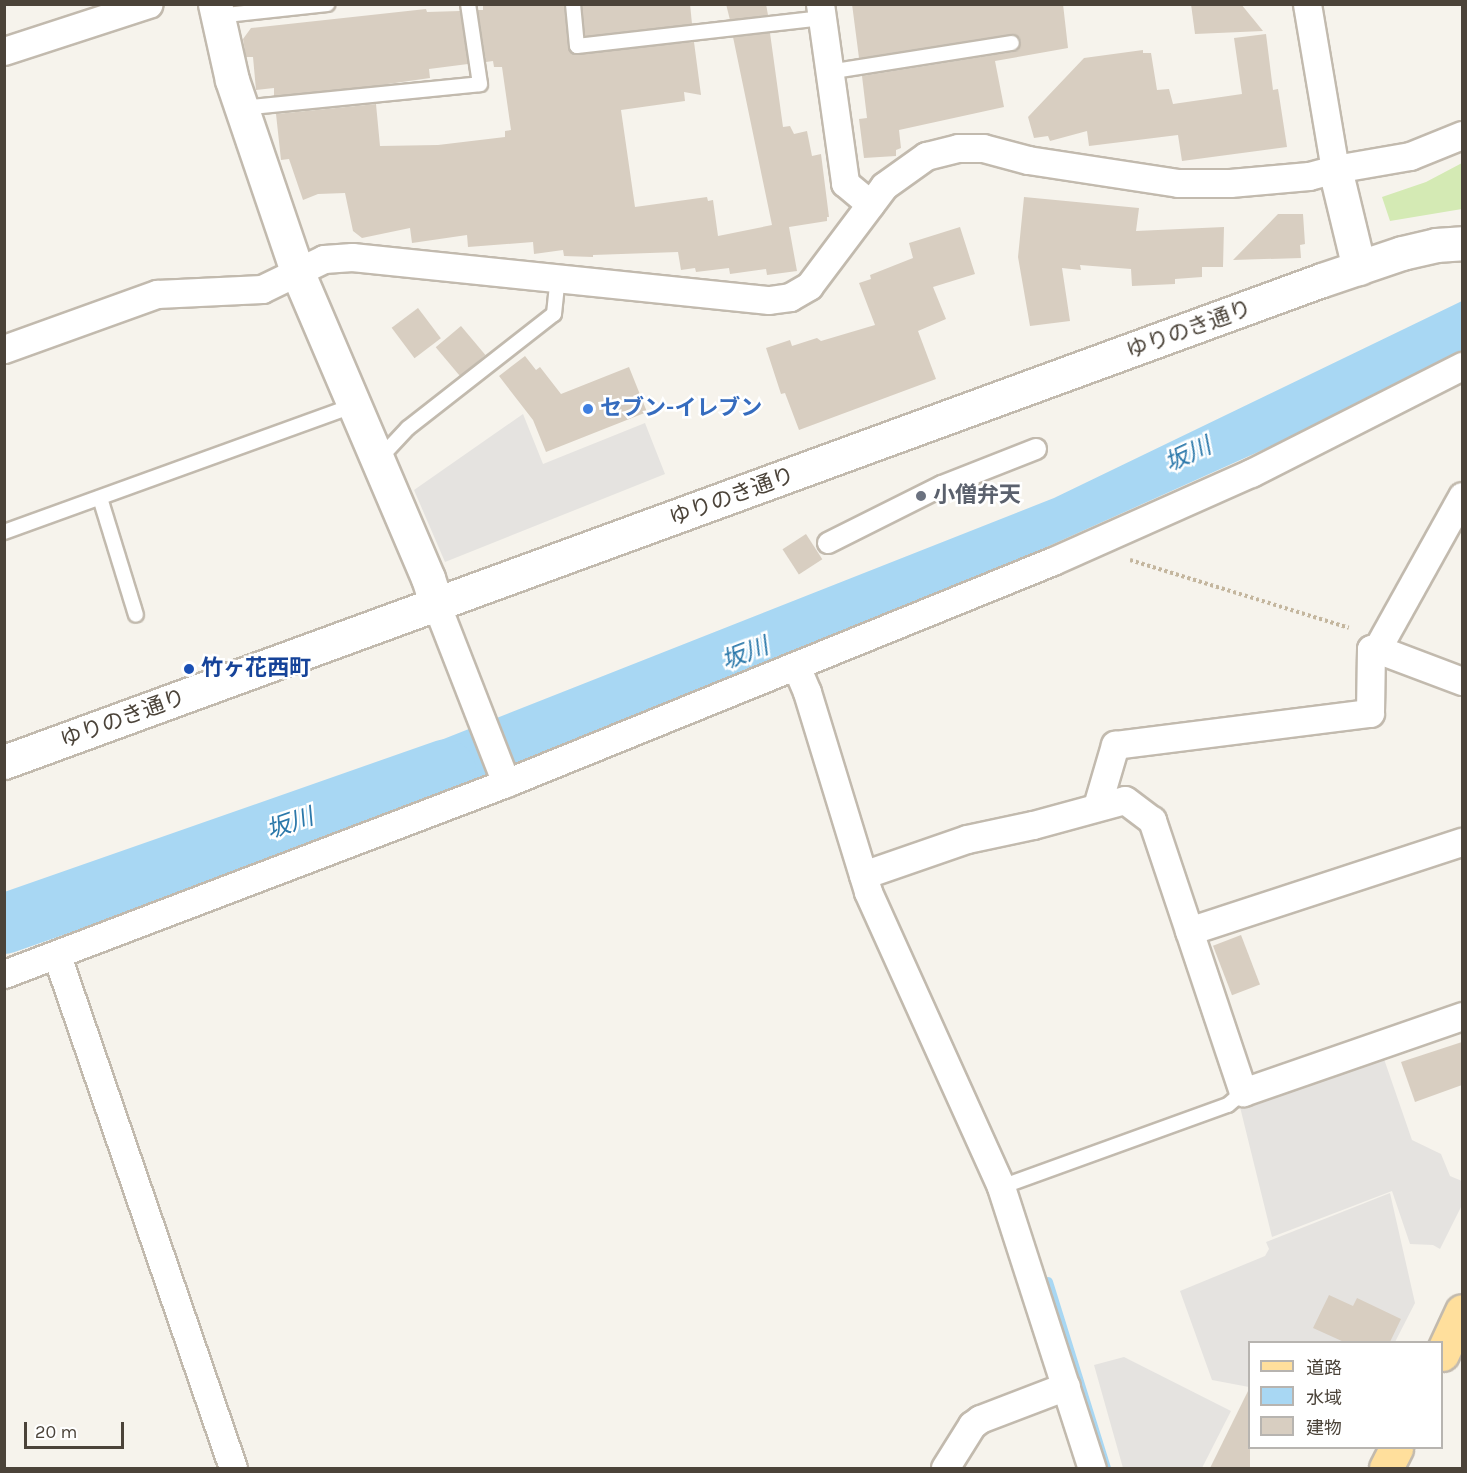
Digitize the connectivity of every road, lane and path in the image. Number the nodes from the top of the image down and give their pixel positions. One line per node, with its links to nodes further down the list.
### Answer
1 (149, 4): 9 (street)
2 (327, 4): 6 (lane)
3 (468, 4): 11 (lane)
4 (573, 4): 7 (lane)
5 (1307, 4): 13 (street)
6 (216, 10): 11 (street)
7 (821, 11): 10 (street)
8 (1012, 43): 10 (lane)
9 (4, 51)
10 (828, 72): 14 (street)
11 (241, 108): 17 (street)
12 (1462, 135): 13 (street)
13 (1335, 169): 14 (street); 16 (street)
14 (870, 204): 18 (street)
15 (1462, 243): 16 (street, ゆりのき通り)
16 (1359, 267): 29 (street, ゆりのき通り)
17 (297, 272): 18 (street); 19 (street); 21 (street)
18 (558, 276): 23 (lane)
19 (4, 349)
20 (1462, 366): 27 (street)
21 (353, 405): 23 (street); 25 (lane)
22 (1036, 449): 28 (street)
23 (377, 460): 29 (street)
24 (1462, 496): 31 (street)
25 (100, 498): 26 (lane); 30 (lane)
26 (4, 531)
27 (1100, 541): 31 (path); 32 (street)
28 (828, 543)
29 (437, 606): 34 (street, ゆりのき通り); 35 (street)
30 (136, 615)
31 (1374, 649): 33 (street); 36 (street)
32 (796, 666): 35 (street); 38 (street)
33 (1462, 681)
34 (4, 762)
35 (504, 779): 40 (street)
36 (1097, 807): 38 (street); 39 (street)
37 (1462, 842): 39 (street)
38 (863, 875): 44 (street)
39 (1189, 931): 43 (street)
40 (57, 956): 41 (street); 49 (street)
41 (4, 974)
42 (1462, 1016): 43 (street)
43 (1243, 1092): 44 (lane)
44 (1001, 1187): 47 (street)
45 (1462, 1311): 46 (main road)
46 (1443, 1352)
47 (1066, 1386): 50 (street); 51 (street)
48 (1396, 1449): 52 (main road)
49 (233, 1468)
50 (945, 1468)
51 (1092, 1468)
52 (1386, 1468)

